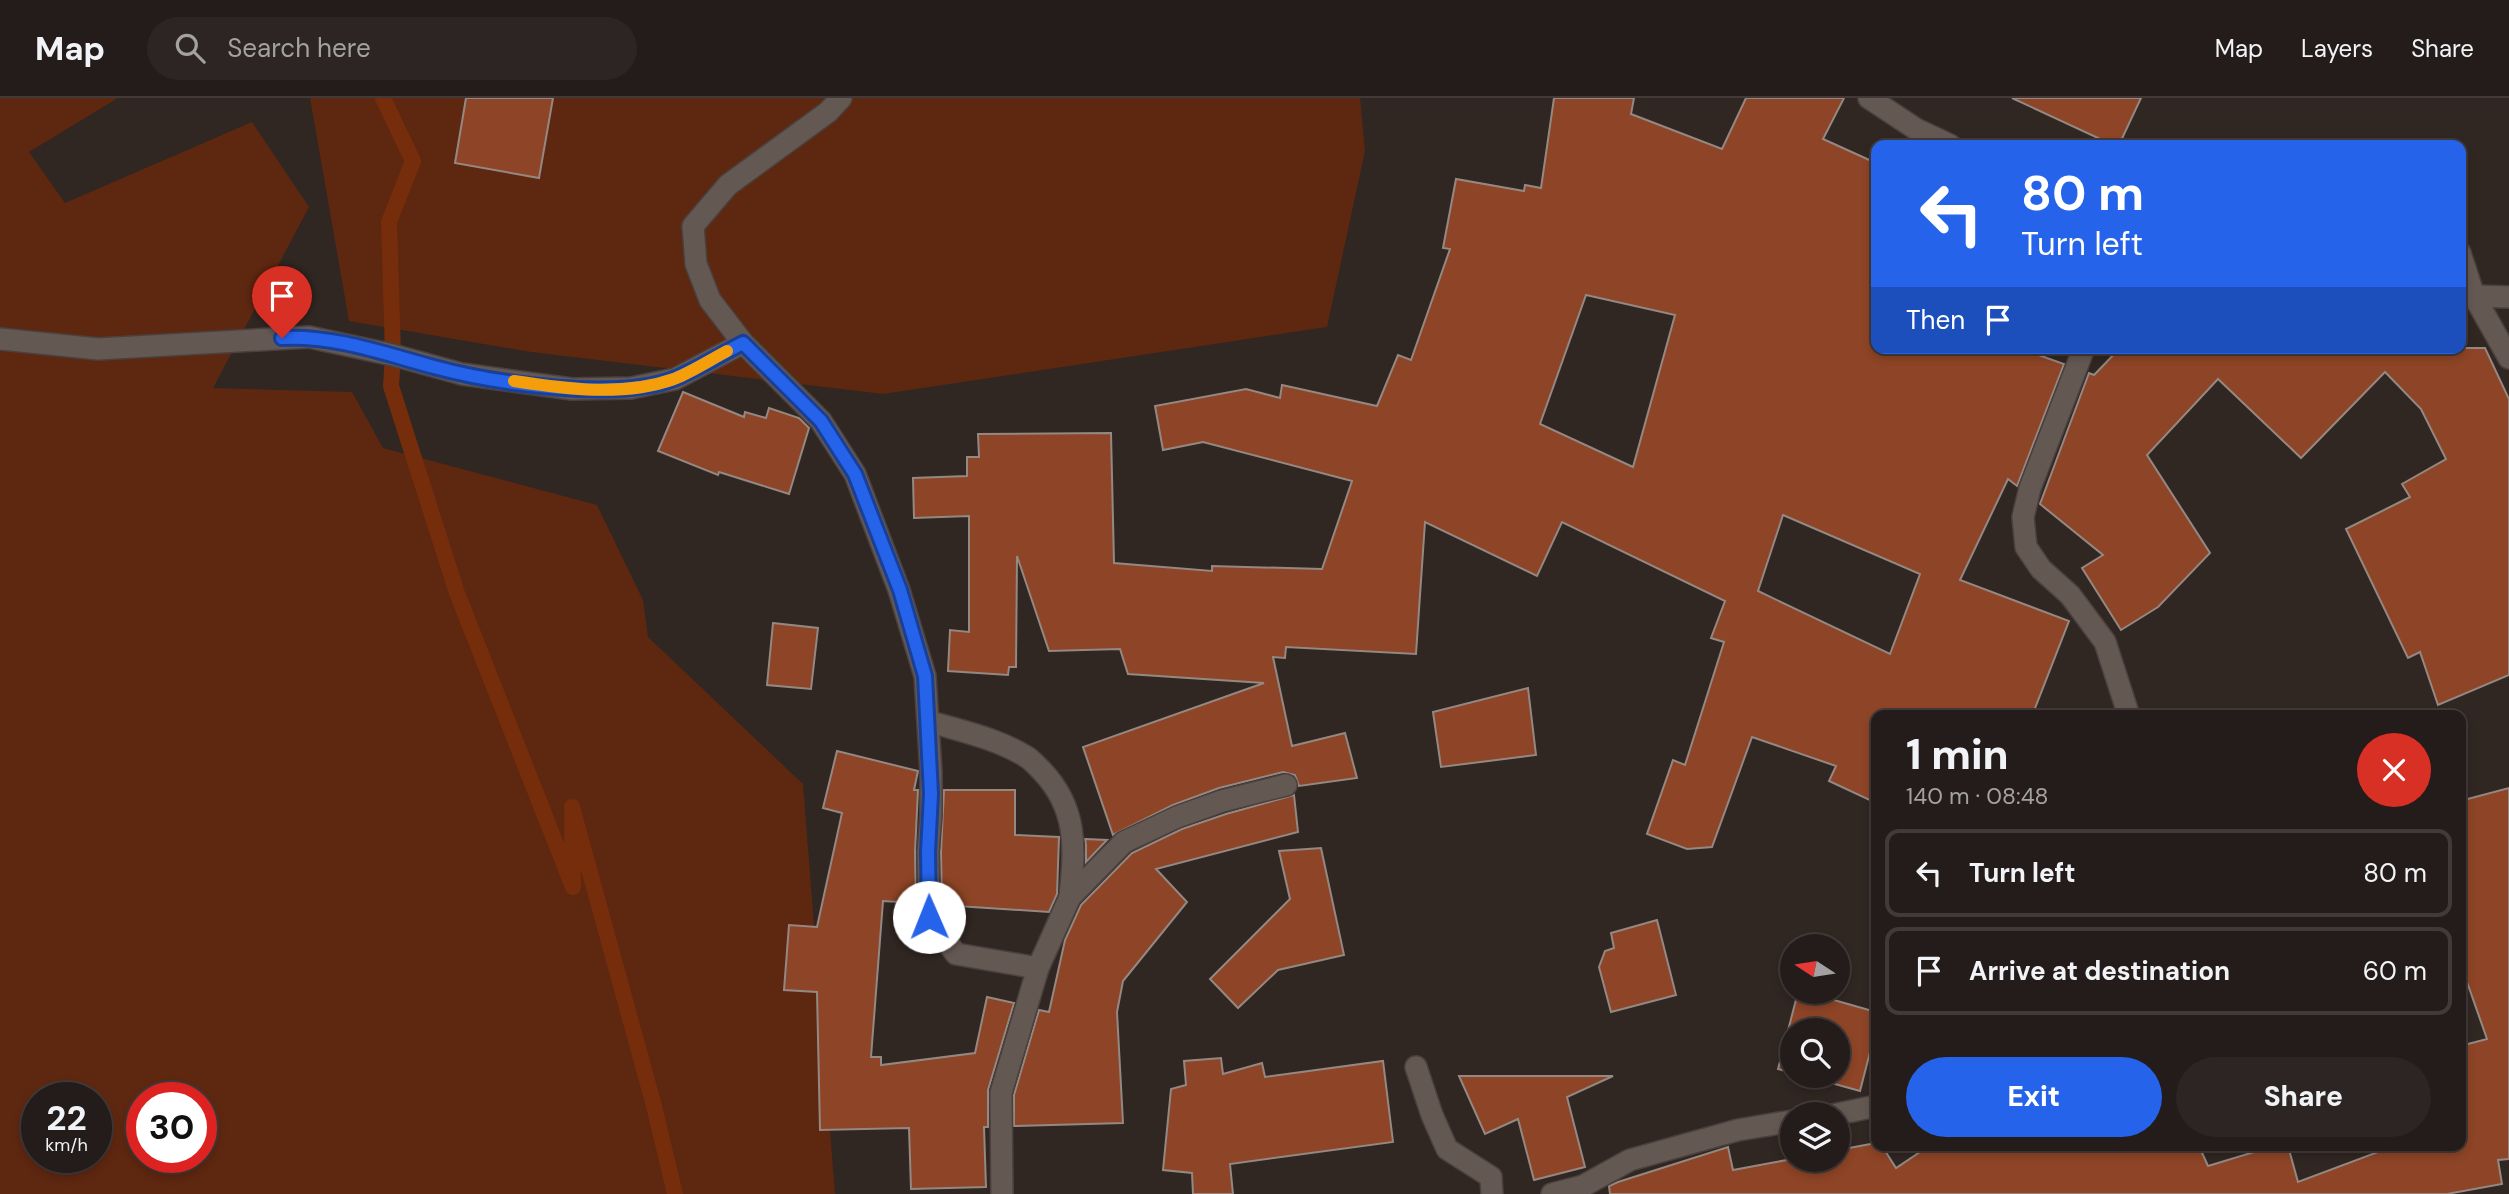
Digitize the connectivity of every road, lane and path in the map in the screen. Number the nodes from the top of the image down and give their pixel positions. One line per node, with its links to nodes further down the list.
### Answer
1 (841, 98): 8 (street)
2 (1869, 98): 3 (street)
3 (1939, 140)
4 (2466, 271): 5 (street)
5 (2474, 296): 6 (street); 10 (street)
6 (2509, 297)
7 (0, 339): 8 (street)
8 (743, 343): 12 (street)
9 (2082, 354): 11 (street)
10 (2509, 358)
11 (2127, 710)
12 (928, 721): 14 (street); 15 (street)
13 (1286, 785): 14 (street)
14 (1070, 897): 15 (street)
15 (1038, 968): 20 (street)
16 (1416, 1067): 21 (street)
17 (1871, 1107): 18 (street)
18 (1850, 1111)
19 (1780, 1123): 22 (street)
20 (1002, 1194)
21 (1492, 1194)
22 (1552, 1194)

